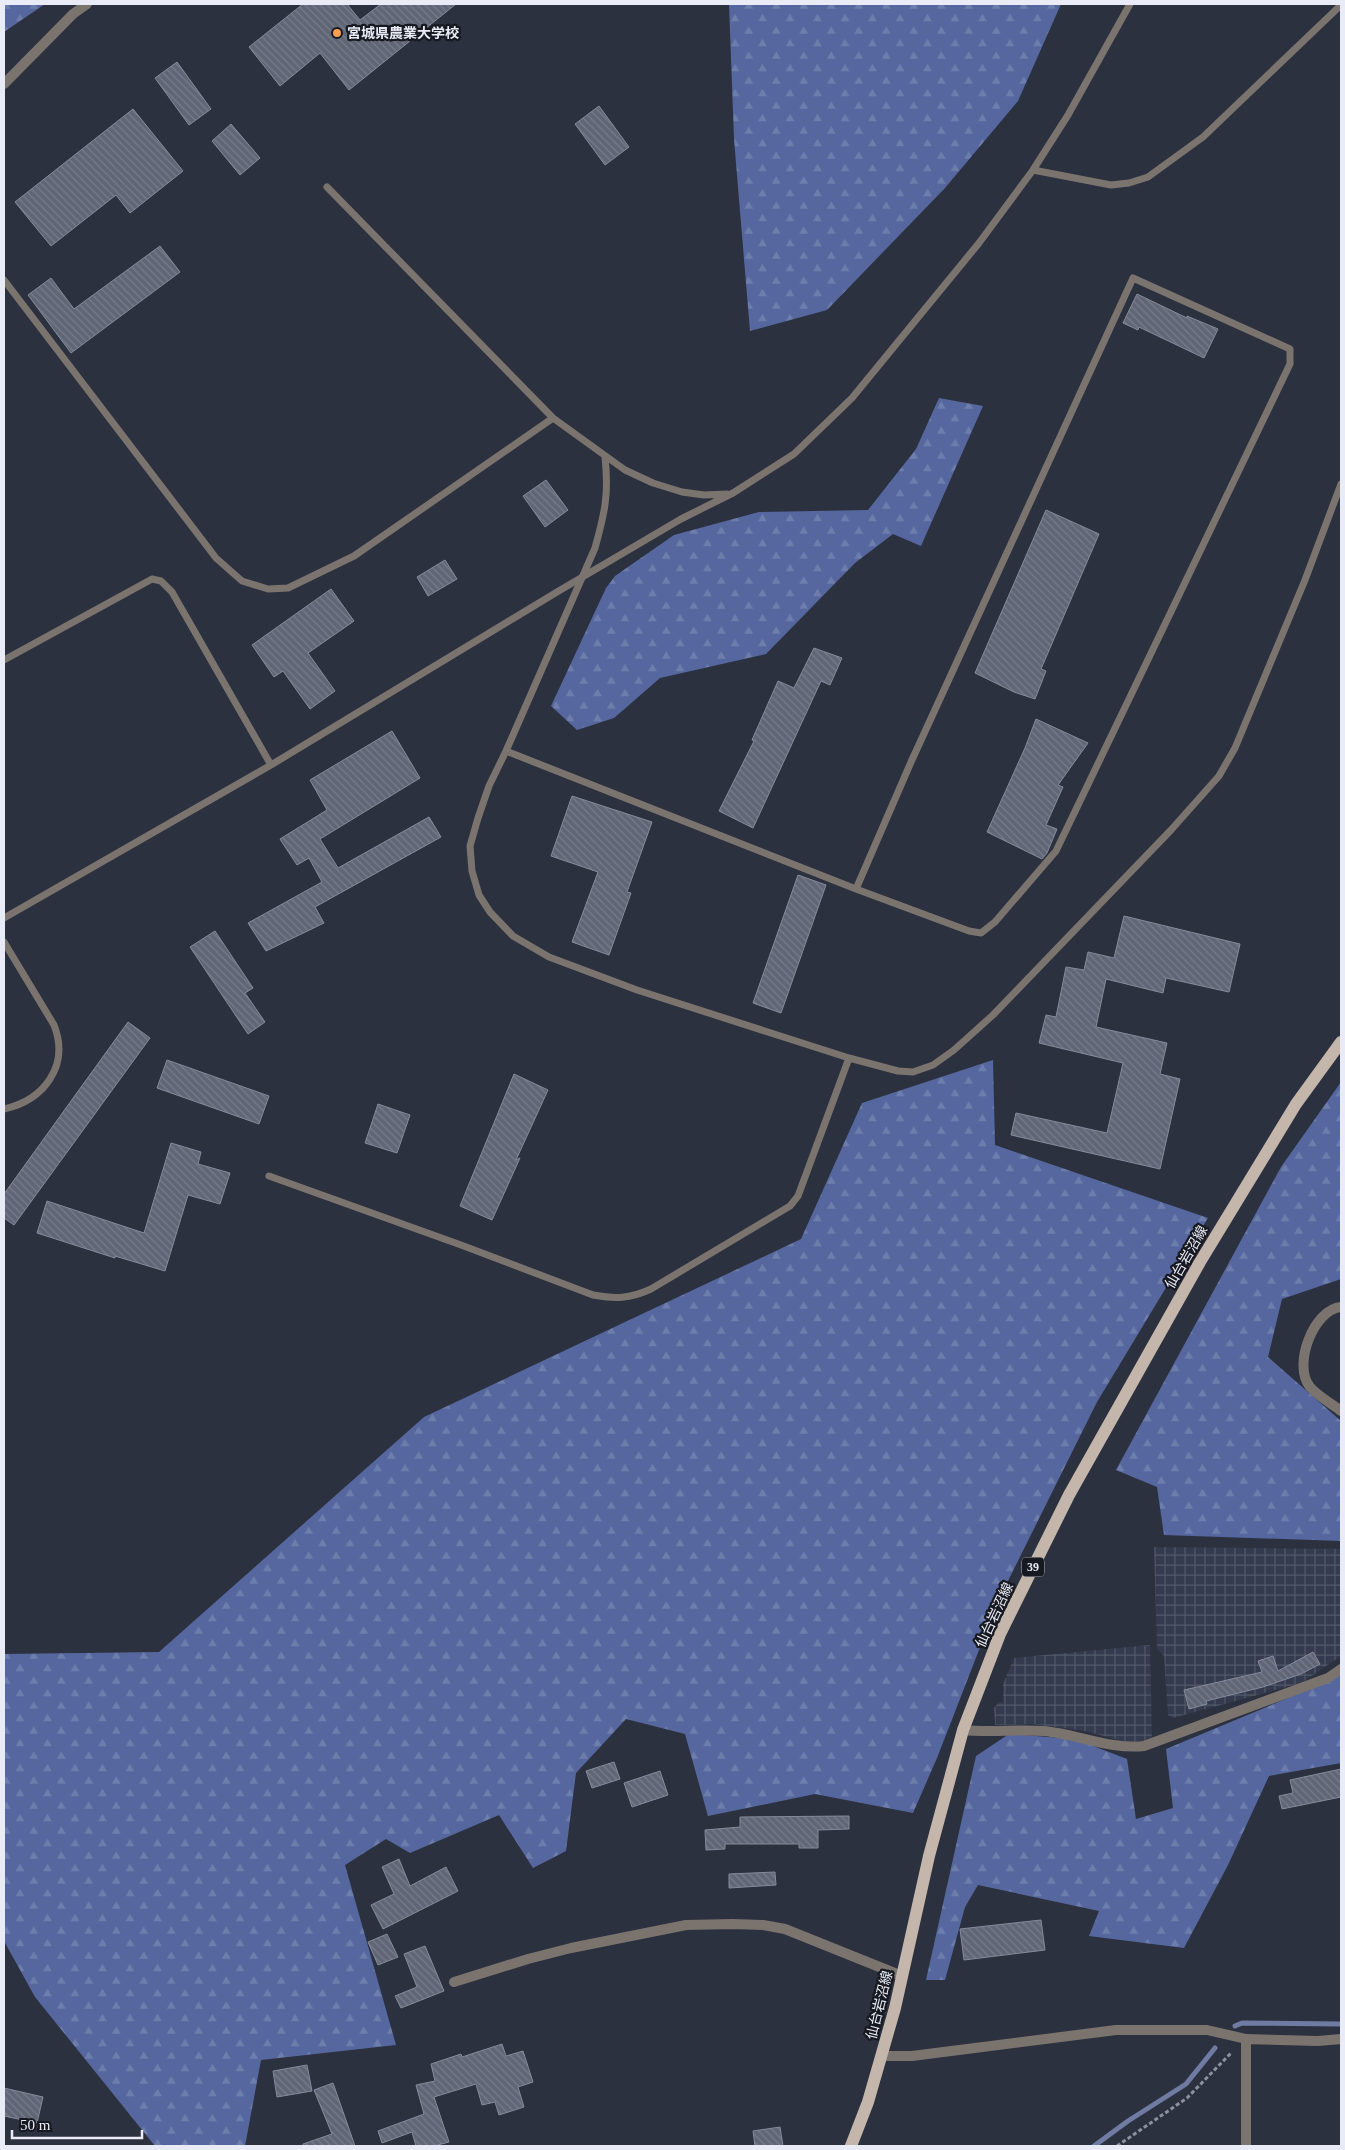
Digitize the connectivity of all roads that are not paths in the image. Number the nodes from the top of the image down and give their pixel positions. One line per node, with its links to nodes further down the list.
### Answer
1 (87, 4): 4 (street)
2 (1130, 4): 5 (lane)
3 (1341, 5): 5 (lane)
4 (4, 84)
5 (1033, 170): 11 (lane)
6 (328, 187): 8 (lane)
7 (4, 280): 8 (lane)
8 (553, 418): 9 (lane)
9 (605, 456): 11 (lane); 12 (lane)
10 (1341, 484): 20 (lane)
11 (732, 493): 12 (lane)
12 (582, 577): 14 (lane); 15 (lane)
13 (4, 660): 15 (lane)
14 (506, 752): 16 (lane); 20 (lane)
15 (271, 765): 17 (lane)
16 (856, 889): 16 (lane)
17 (4, 918)
18 (4, 942): 21 (lane)
19 (1341, 1042): 26 (main road, 仙台岩沼線 / 39)
20 (849, 1058): 22 (lane)
21 (4, 1109)
22 (269, 1176)
23 (1341, 1307): 24 (street)
24 (1341, 1411)
25 (1341, 1669): 26 (street)
26 (963, 1730): 27 (main road, 仙台岩沼線 / 39)
27 (902, 1976): 28 (street); 31 (main road, 仙台岩沼線 / 39)
28 (454, 1982)
29 (1246, 2039): 30 (street); 31 (street); 33 (street)
30 (1341, 2039)
31 (882, 2056): 32 (main road, 仙台岩沼線 / 39)
32 (851, 2146)
33 (1246, 2146)

